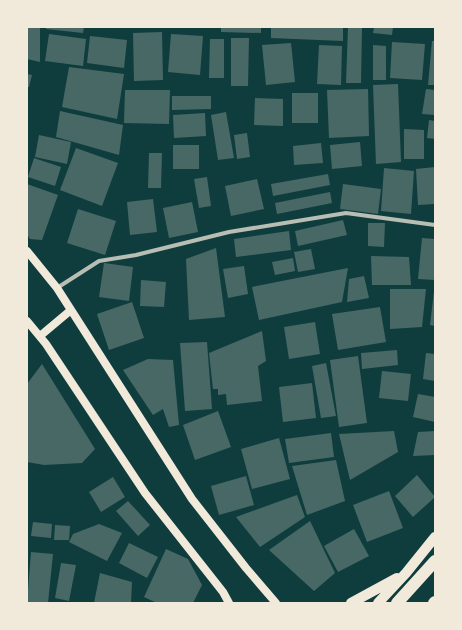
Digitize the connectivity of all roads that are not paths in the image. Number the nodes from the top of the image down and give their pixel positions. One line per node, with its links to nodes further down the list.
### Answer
1 (435, 226): 3 (street)
2 (27, 251): 3 (main road)
3 (57, 288): 4 (main road)
4 (71, 310): 6 (main road); 11 (main road)
5 (27, 321): 6 (main road)
6 (40, 336): 10 (main road)
7 (435, 537): 9 (main road)
8 (435, 561): 14 (highway)
9 (406, 573): 12 (main road); 13 (main road)
10 (229, 603)
11 (276, 603)
12 (351, 603)
13 (378, 603)
14 (397, 603)

